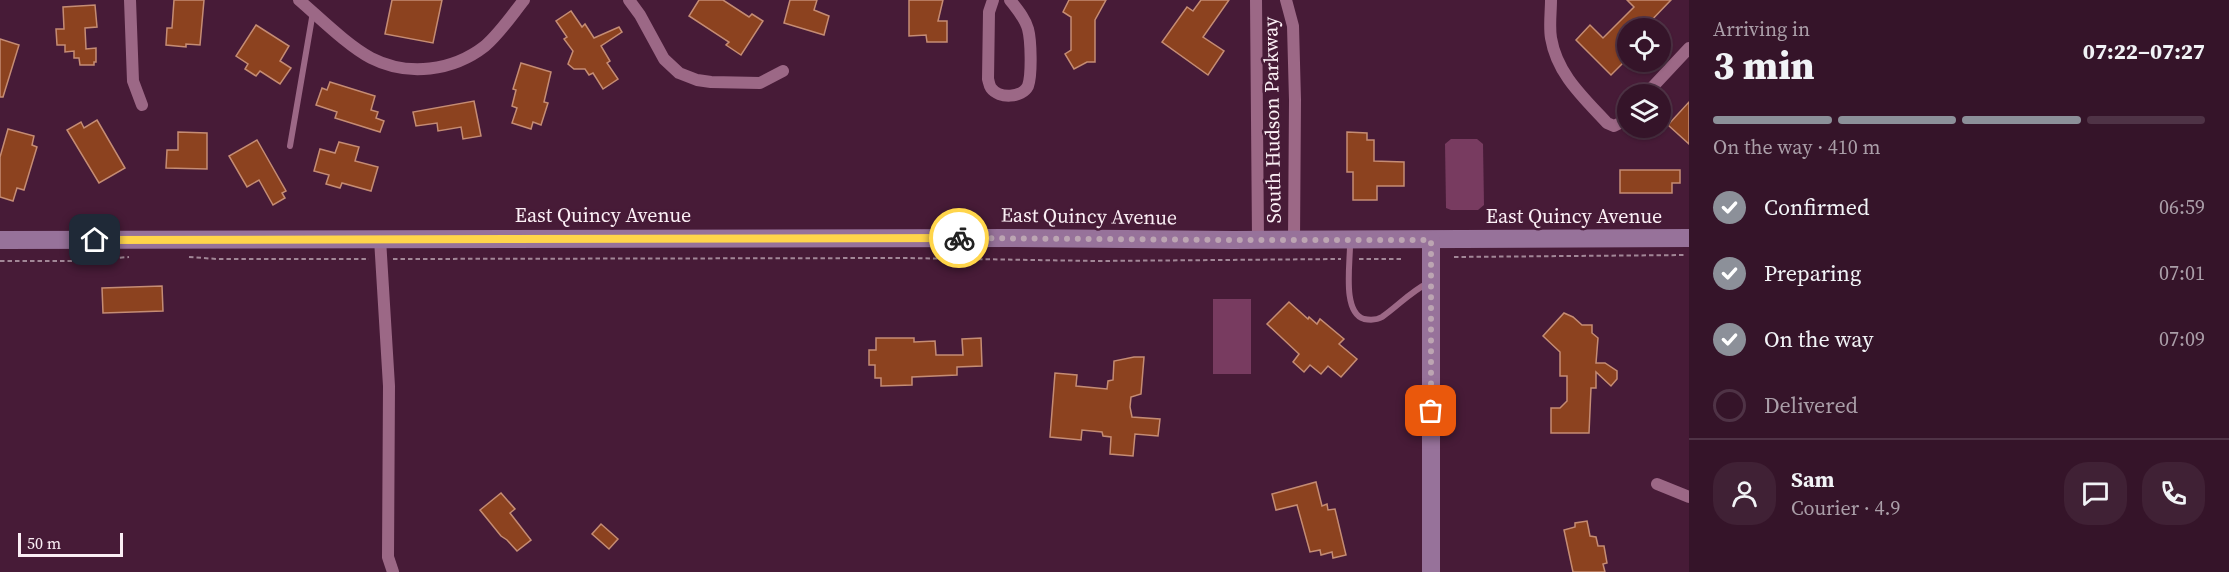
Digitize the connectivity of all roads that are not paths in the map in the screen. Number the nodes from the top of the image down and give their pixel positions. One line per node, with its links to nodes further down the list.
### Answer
1 (130, 0): 14 (street)
2 (299, 0): 10 (street)
3 (524, 0): 10 (street)
4 (629, 0): 12 (street)
5 (993, 0): 6 (street)
6 (1010, 0)
7 (1257, 0): 20 (street, South Hudson Parkway)
8 (1286, 0): 21 (street, South Hudson Parkway)
9 (1551, 0): 15 (street)
10 (313, 12): 16 (lane)
11 (1689, 48): 13 (street)
12 (783, 71)
13 (1656, 84)
14 (142, 105)
15 (1617, 124)
16 (290, 146)
17 (1689, 238): 23 (street, East Quincy Avenue)
18 (380, 239): 19 (street, East Quincy Avenue); 20 (street, East Quincy Avenue); 27 (street)
19 (0, 240)
20 (1258, 240): 21 (street, East Quincy Avenue)
21 (1294, 240): 22 (street, East Quincy Avenue)
22 (1350, 240): 23 (street, East Quincy Avenue); 24 (lane)
23 (1431, 240): 24 (street)
24 (1432, 281): 28 (street)
25 (1657, 484): 26 (street)
26 (1689, 497)
27 (393, 572)
28 (1431, 572)

